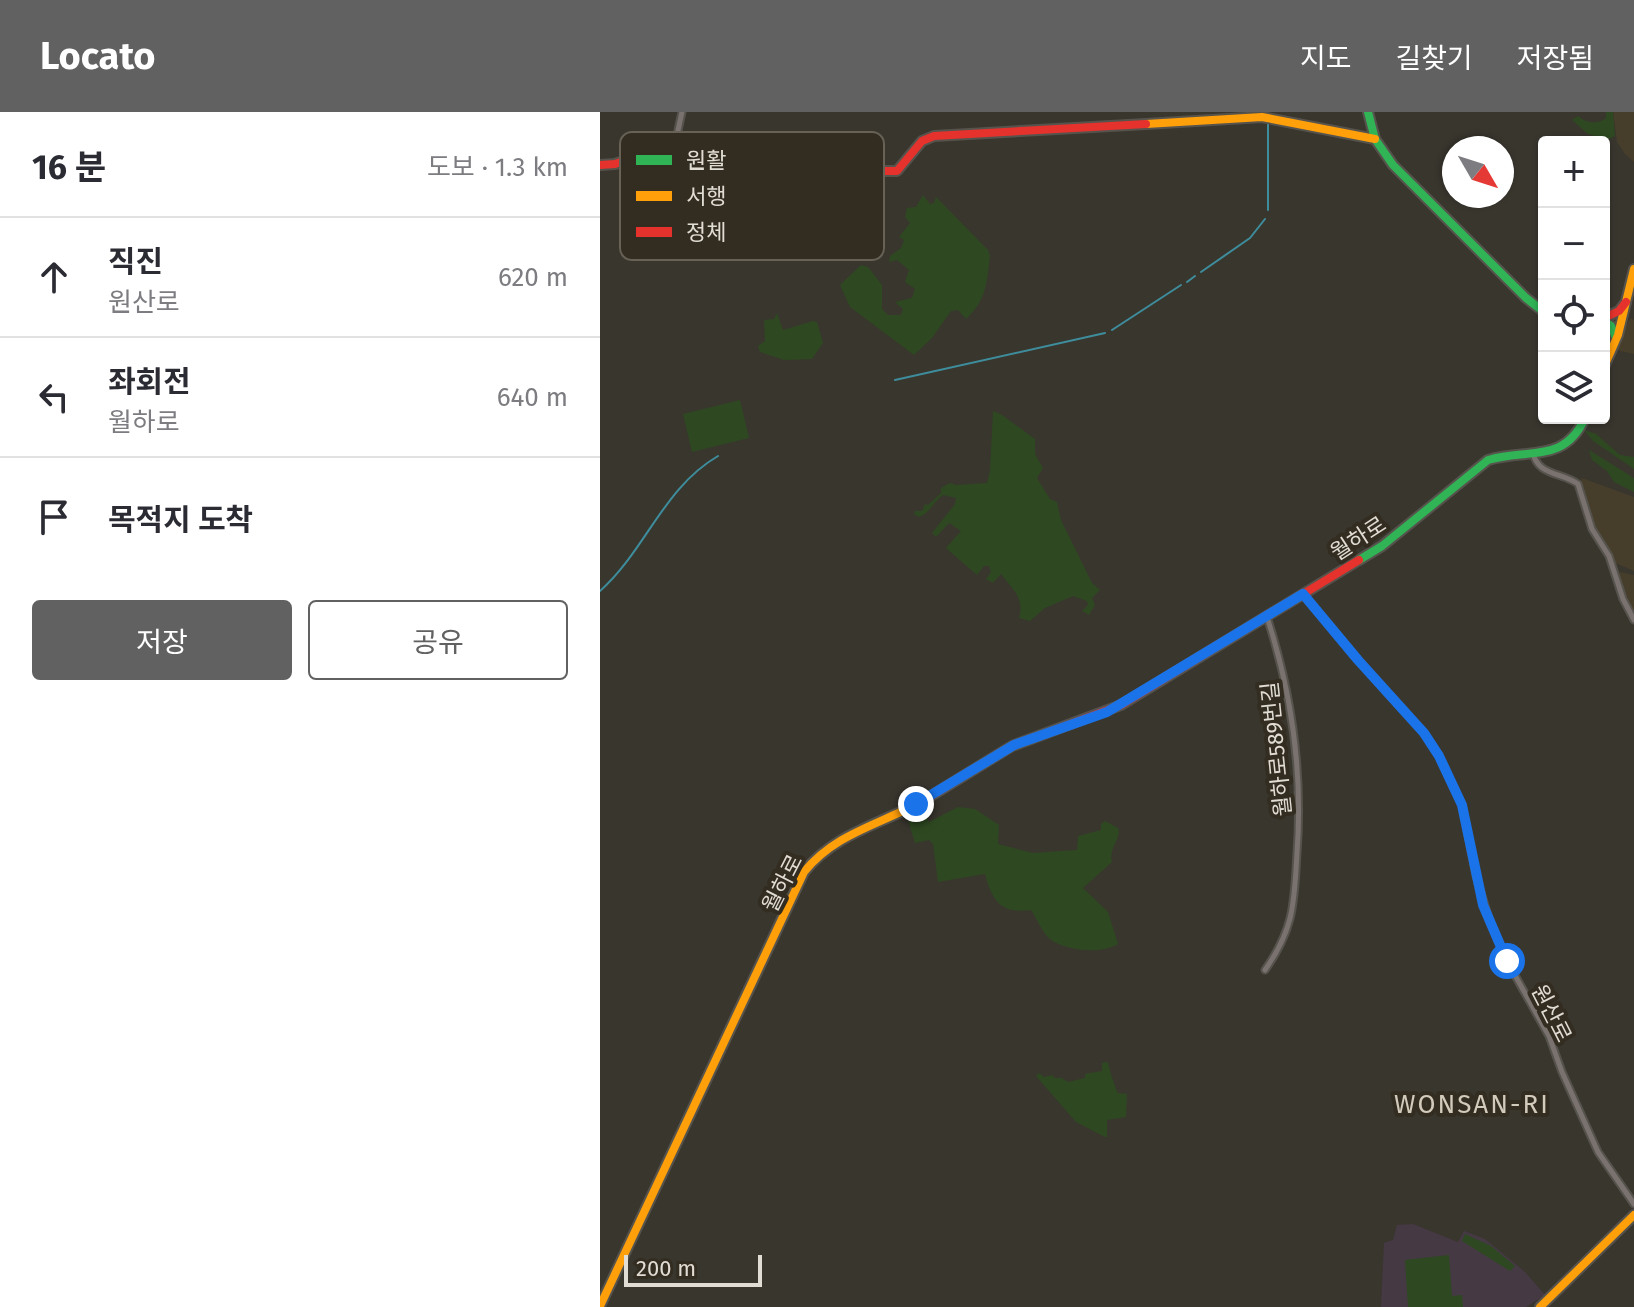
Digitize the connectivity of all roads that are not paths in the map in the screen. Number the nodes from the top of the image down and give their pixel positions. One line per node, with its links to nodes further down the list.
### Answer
1 (682, 112): 3 (street)
2 (1368, 112): 4 (street)
3 (677, 132)
4 (1375, 139): 7 (street); 10 (street)
5 (620, 162): 6 (street)
6 (600, 165)
7 (884, 171)
8 (1634, 269): 9 (street)
9 (1628, 301): 11 (street); 13 (street)
10 (1538, 307)
11 (1610, 316)
12 (1610, 319): 13 (street)
13 (1623, 319): 15 (street)
14 (1610, 325): 15 (street)
15 (1616, 341): 16 (street)
16 (1610, 354)
17 (1582, 424): 18 (street, 월하로)
18 (1533, 453): 19 (street, 월하로); 21 (street)
19 (1303, 594): 20 (street, 월하로); 23 (street, 원산로)
20 (1267, 617): 22 (street, 월하로589번길); 26 (street, 월하로)
21 (1634, 620)
22 (1265, 970)
23 (1634, 1204)
24 (1634, 1215): 25 (street)
25 (1543, 1304): 27 (street)
26 (600, 1306)
27 (1532, 1307)

